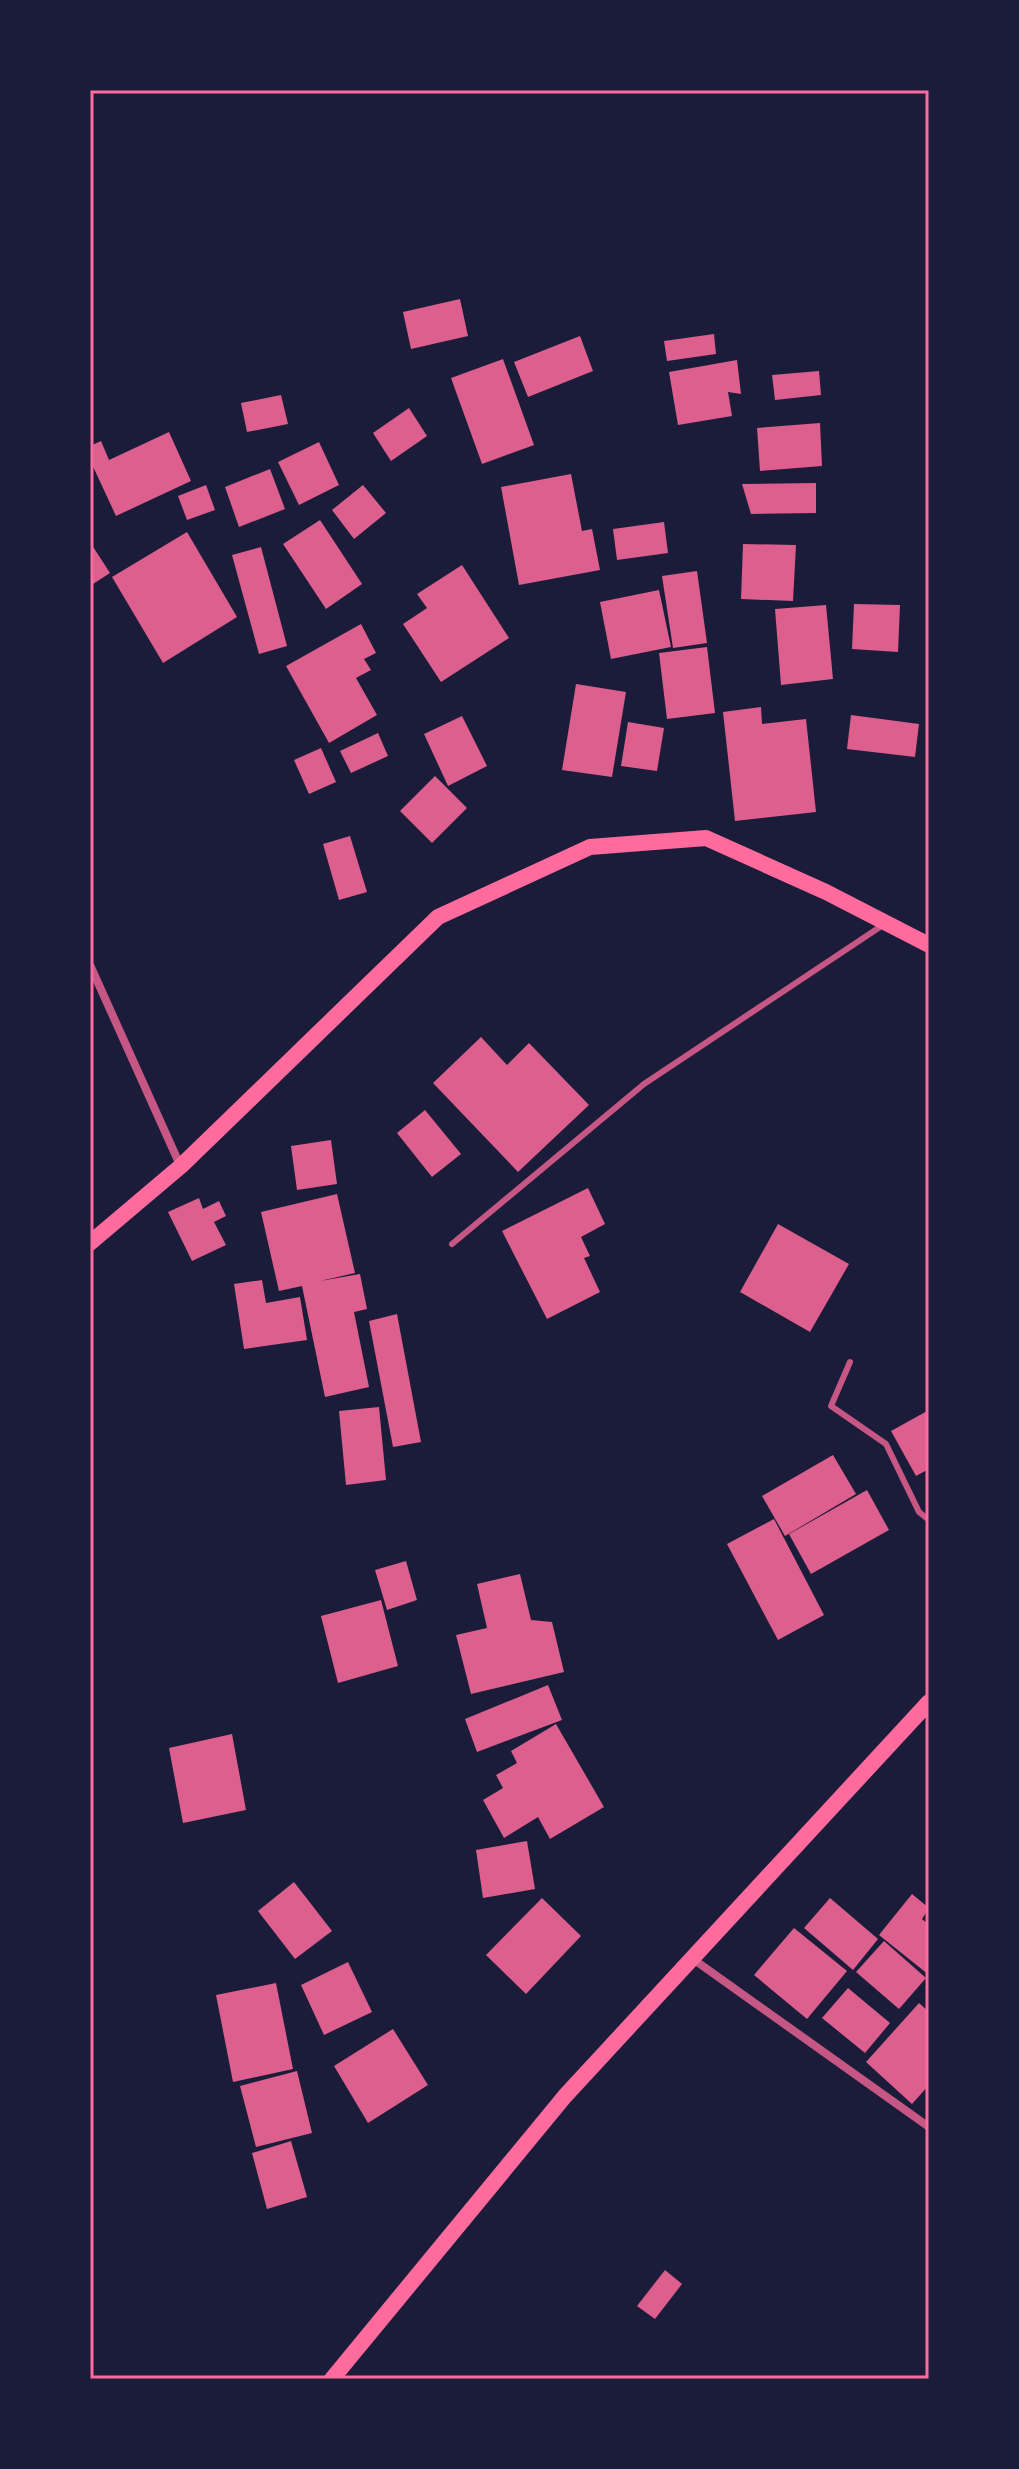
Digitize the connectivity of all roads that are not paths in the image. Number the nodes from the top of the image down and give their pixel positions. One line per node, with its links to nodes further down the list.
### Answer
1 (886, 923): 2 (main road); 4 (main road); 6 (lane)
2 (929, 945)
3 (90, 965): 4 (street)
4 (181, 1166): 5 (main road)
5 (90, 1243)
6 (452, 1244)
7 (850, 1362): 8 (lane)
8 (929, 1520)
9 (929, 1702): 10 (main road)
10 (692, 1959): 11 (street); 12 (main road)
11 (929, 2127)
12 (332, 2379)

